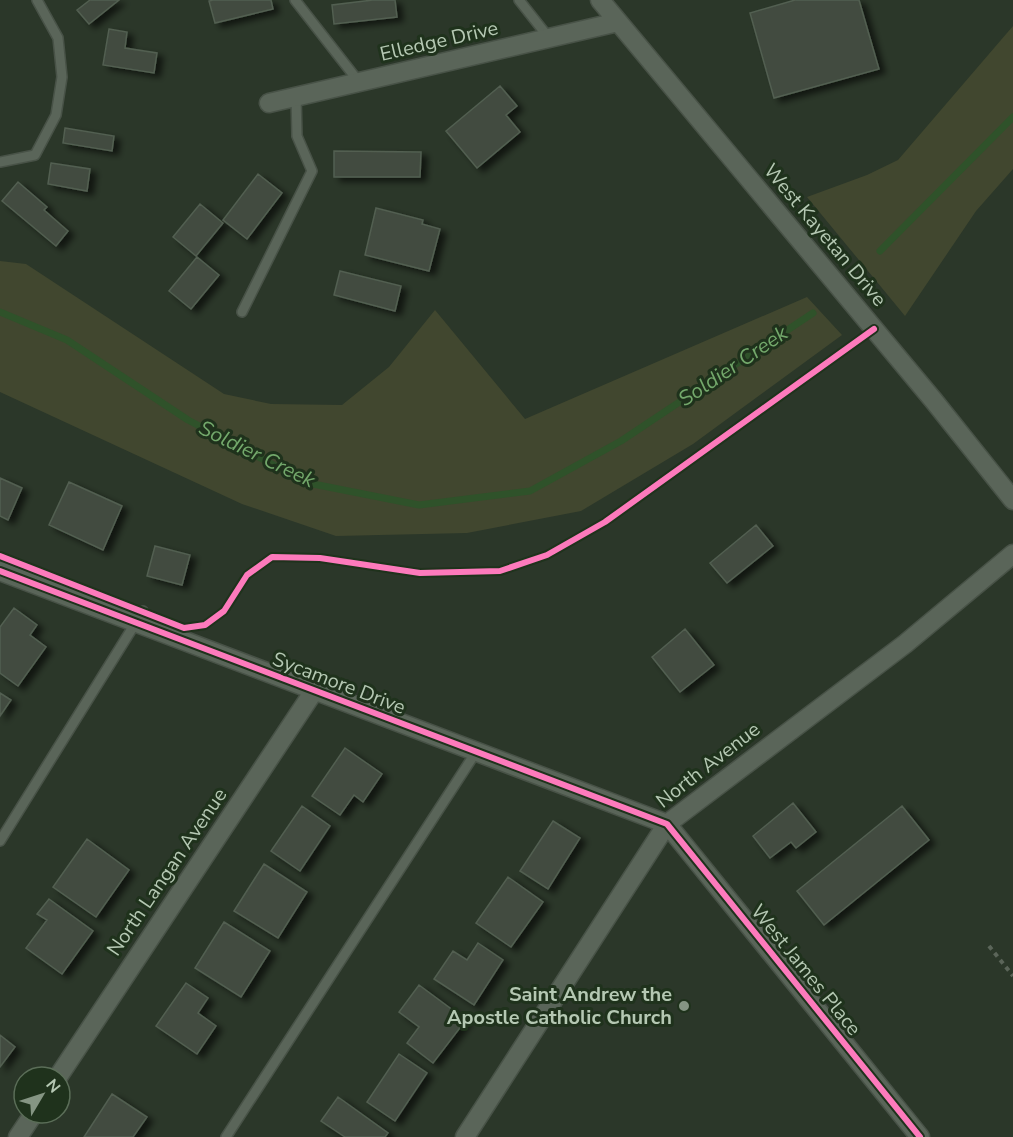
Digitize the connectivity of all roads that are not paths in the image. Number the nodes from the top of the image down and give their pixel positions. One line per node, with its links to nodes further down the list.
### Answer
1 (37, 0): 10 (lane)
2 (295, 0): 7 (lane)
3 (519, 0): 6 (lane)
4 (600, 0): 5 (street, West Kayetan Drive)
5 (618, 22): 6 (street, Elledge Drive); 12 (street, West Kayetan Drive)
6 (549, 38): 7 (street, Elledge Drive)
7 (359, 82): 8 (street, Elledge Drive)
8 (296, 96): 9 (street, Elledge Drive); 11 (lane)
9 (269, 103)
10 (0, 162)
11 (242, 312)
12 (1013, 500)
13 (1013, 554): 18 (street, North Avenue)
14 (0, 572): 15 (street, Sycamore Drive)
15 (139, 617): 16 (street, Sycamore Drive); 19 (lane)
16 (314, 691): 17 (street, Sycamore Drive); 20 (street, North Langan Avenue)
17 (476, 752): 18 (street, Sycamore Drive); 21 (lane)
18 (667, 824): 22 (street, North Avenue); 23 (street, West James Place)
19 (0, 841)
20 (66, 1065)
21 (226, 1137)
22 (465, 1137)
23 (920, 1137)

